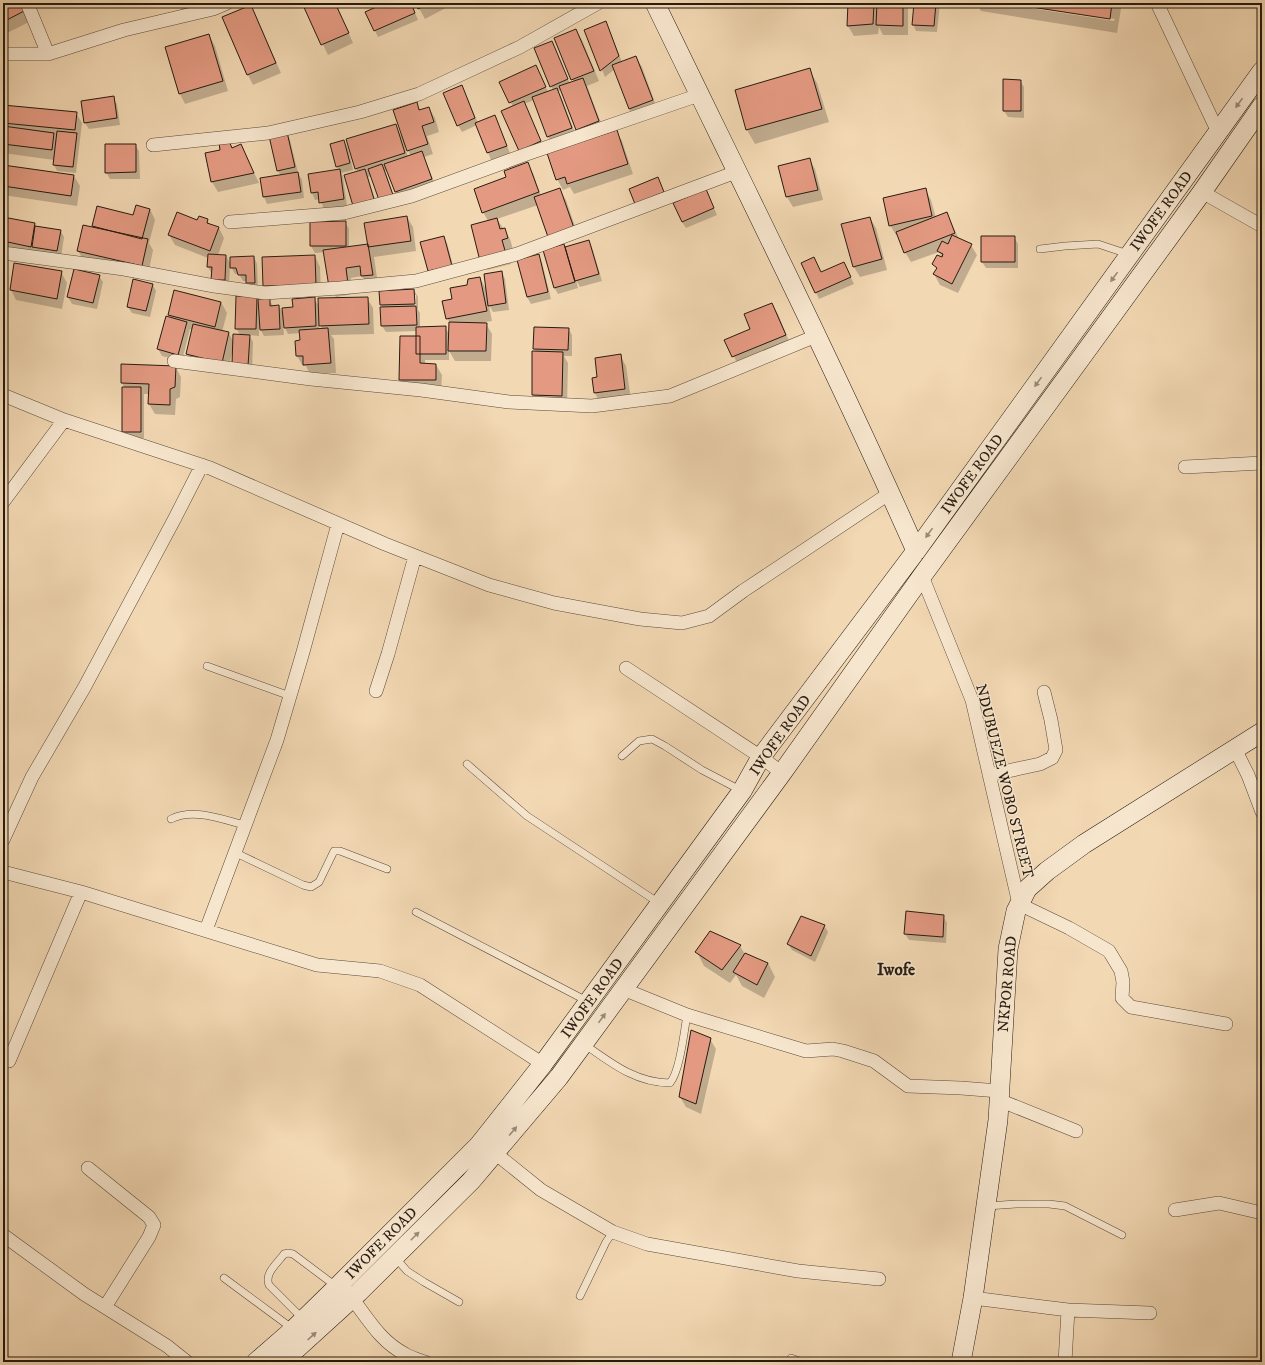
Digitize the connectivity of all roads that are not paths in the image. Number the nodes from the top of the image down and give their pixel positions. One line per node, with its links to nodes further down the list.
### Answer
1 (27, 3): 7 (street)
2 (227, 3): 7 (street)
3 (598, 3): 12 (street)
4 (654, 3): 9 (street)
5 (1157, 3): 11 (street)
6 (3, 54): 7 (street)
7 (48, 54)
8 (1262, 71): 11 (street, IWOFE ROAD, one-way to 11)
9 (699, 95): 13 (street); 15 (street)
10 (1262, 106): 14 (street, IWOFE ROAD)
11 (1218, 132): 19 (street, IWOFE ROAD)
12 (153, 145)
13 (736, 172): 18 (street); 20 (street)
14 (1202, 192): 16 (street); 32 (street, IWOFE ROAD)
15 (230, 222)
16 (1262, 226)
17 (1040, 249): 19 (lane)
18 (3, 254)
19 (1130, 255): 30 (street, IWOFE ROAD, one-way to 30)
20 (816, 336): 21 (street); 27 (street)
21 (174, 361)
22 (3, 395): 23 (street)
23 (64, 420): 25 (street); 28 (street)
24 (1262, 463): 26 (street)
25 (202, 465): 29 (street); 49 (street)
26 (1185, 467)
27 (890, 493): 30 (street); 31 (street)
28 (3, 502)
29 (338, 524): 31 (street); 37 (street)
30 (916, 551): 41 (street, IWOFE ROAD)
31 (415, 556): 35 (street)
32 (922, 576): 43 (street, IWOFE ROAD); 44 (street, NDUBUEZE WOBO STREET)
33 (207, 666): 37 (lane)
34 (626, 668): 41 (street)
35 (376, 691)
36 (1044, 692): 44 (street)
37 (290, 696): 48 (street)
38 (1262, 732): 39 (street, NKPOR ROAD)
39 (1235, 749): 46 (street); 55 (street, NKPOR ROAD)
40 (622, 756): 45 (lane)
41 (761, 756): 43 (street); 45 (street, IWOFE ROAD)
42 (467, 764): 54 (lane)
43 (782, 773): 58 (street, IWOFE ROAD)
44 (989, 774): 55 (street, NDUBUEZE WOBO STREET)
45 (742, 791): 54 (street, IWOFE ROAD)
46 (1262, 812)
47 (171, 819): 48 (lane)
48 (244, 825): 50 (street)
49 (3, 840)
50 (234, 852): 51 (lane); 57 (street)
51 (387, 869)
52 (3, 872): 53 (street)
53 (81, 892): 57 (street); 63 (street)
54 (660, 904): 59 (street, IWOFE ROAD)
55 (1019, 904): 61 (street); 65 (street, NKPOR ROAD)
56 (416, 912): 59 (lane)
57 (206, 930): 64 (street)
58 (623, 989): 60 (street); 62 (street, IWOFE ROAD, one-way to 58)
59 (589, 1002): 64 (street, IWOFE ROAD)
60 (687, 1015): 62 (lane); 65 (street)
61 (1226, 1024)
62 (584, 1044): 67 (street, IWOFE ROAD, one-way to 62)
63 (9, 1061)
64 (543, 1064): 78 (street, IWOFE ROAD)
65 (999, 1096): 66 (street); 69 (street, NKPOR ROAD)
66 (1076, 1131)
67 (495, 1153): 72 (street); 75 (street, IWOFE ROAD, one-way to 67)
68 (88, 1168): 83 (street)
69 (986, 1206): 74 (lane); 81 (street, NKPOR ROAD)
70 (1175, 1210): 71 (street)
71 (1262, 1213)
72 (614, 1232): 77 (street); 79 (lane)
73 (3, 1235): 83 (street)
74 (1122, 1235)
75 (395, 1257): 80 (street, IWOFE ROAD); 82 (lane)
76 (224, 1278): 86 (lane)
77 (879, 1279)
78 (337, 1288): 86 (street, IWOFE ROAD); 86 (lane)
79 (580, 1296)
80 (352, 1298): 90 (street, IWOFE ROAD, one-way to 80); 91 (street)
81 (972, 1298): 84 (street); 93 (street, NKPOR ROAD)
82 (459, 1302)
83 (105, 1308): 88 (street)
84 (1068, 1310): 85 (street); 94 (street)
85 (1150, 1313)
86 (299, 1324): 89 (street, IWOFE ROAD)
87 (790, 1358): 92 (lane)
88 (187, 1362)
89 (256, 1362)
90 (282, 1362)
91 (425, 1362)
92 (802, 1362)
93 (961, 1362)
94 (1065, 1362)

